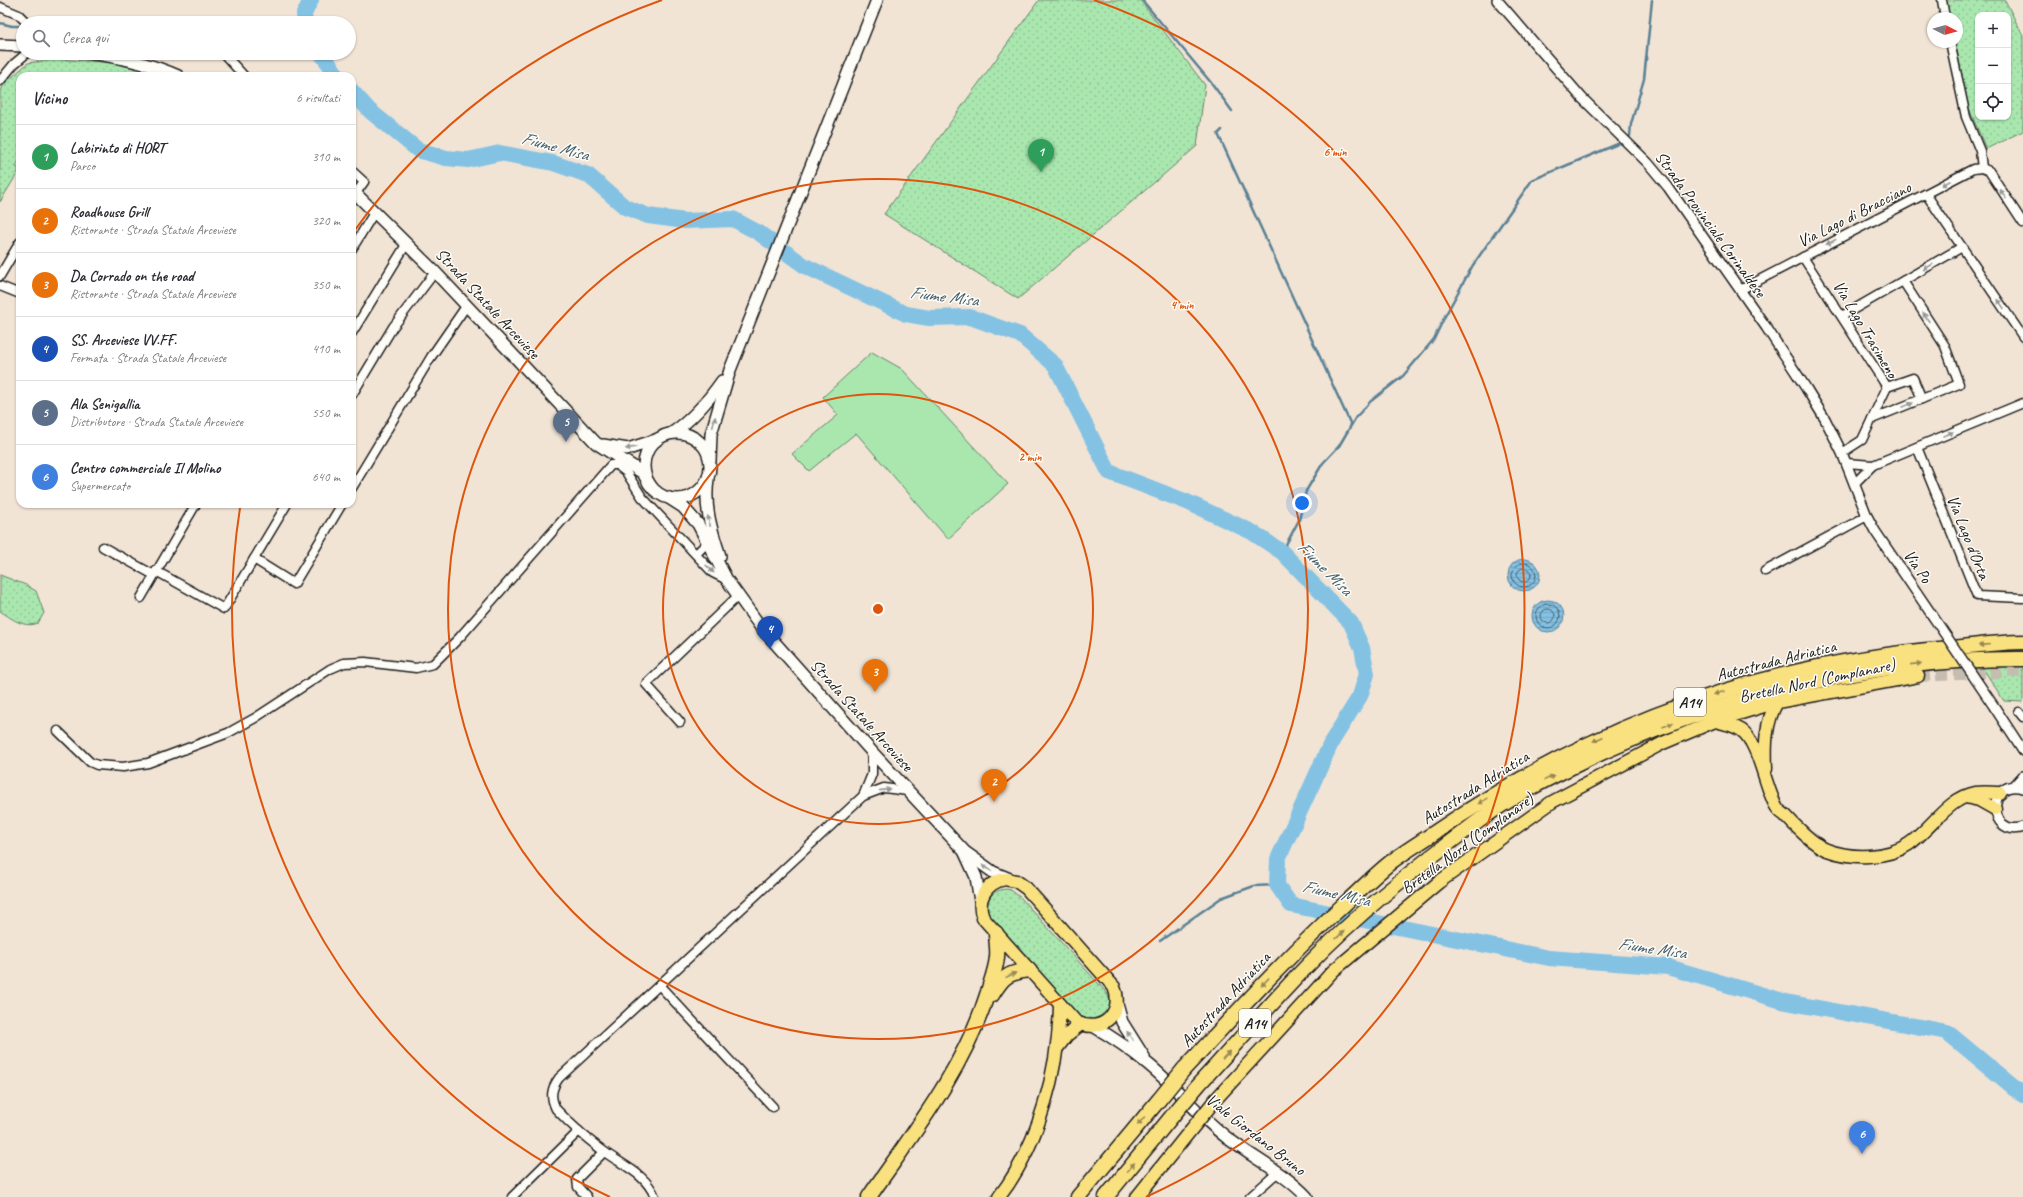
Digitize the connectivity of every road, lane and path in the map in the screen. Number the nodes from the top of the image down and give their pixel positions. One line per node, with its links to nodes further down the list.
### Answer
1 (877, 0): 38 (main road)
2 (1497, 0): 32 (street, Strada Provinciale Corinaldese)
3 (1942, 0): 5 (street)
4 (0, 7): 6 (street)
5 (1944, 12)
6 (21, 16)
7 (0, 45): 8 (main road)
8 (16, 46)
9 (1951, 48): 16 (street)
10 (20, 60): 15 (street)
11 (130, 60): 13 (main road)
12 (229, 60): 14 (street)
13 (169, 72)
14 (240, 72)
15 (0, 81)
16 (1982, 168): 20 (street, Via Lago di Bracciano, one-way to 20); 22 (street, one-way to 16)
17 (356, 175): 18 (street)
18 (356, 190)
19 (356, 194): 21 (main road, Strada Statale Arceviese)
20 (1926, 194): 25 (street); 27 (street, Via Lago di Bracciano, one-way to 27)
21 (375, 211): 23 (street); 24 (main road, Strada Statale Arceviese)
22 (2023, 223)
23 (356, 242)
24 (407, 244): 28 (main road, Strada Statale Arceviese); 36 (street)
25 (1962, 247): 30 (street, one-way to 30); 37 (street, one-way to 25)
26 (16, 249): 29 (street)
27 (1803, 257): 32 (street, Via Lago di Bracciano); 35 (street, Via Lago Trasimeno)
28 (435, 272): 34 (main road, Strada Statale Arceviese); 39 (street)
29 (0, 276)
30 (1903, 281): 35 (street); 42 (street, one-way to 30)
31 (0, 286): 33 (street)
32 (1740, 290): 40 (street, Strada Provinciale Corinaldese)
33 (16, 292)
34 (467, 306): 46 (main road, Strada Statale Arceviese); 53 (street)
35 (1842, 316): 41 (street, Via Lago Trasimeno)
36 (356, 327)
37 (2023, 337)
38 (730, 370): 45 (main road); 49 (main road, one-way to 38)
39 (356, 388)
40 (1806, 388): 48 (street, Via Po)
41 (1887, 388): 42 (street); 44 (street, Via Lago Trasimeno)
42 (1922, 399): 44 (street, one-way to 42)
43 (2023, 403): 47 (street, one-way to 43)
44 (1872, 419): 48 (street, Via Lago Trasimeno)
45 (668, 434): 46 (main road, one-way to 46); 49 (main road); 54 (main road)
46 (596, 443): 54 (main road, Strada Statale Arceviese)
47 (1917, 447): 51 (street); 70 (street, Via Lago d'Orta)
48 (1842, 453): 50 (street, Via Po)
49 (710, 461): 52 (main road)
50 (1846, 463): 51 (street); 55 (street, Via Po)
51 (1873, 465): 55 (street)
52 (709, 476): 56 (main road); 61 (main road, one-way to 52)
53 (356, 481)
54 (650, 484): 56 (main road)
55 (1854, 484): 60 (street, Via Po)
56 (669, 498): 61 (main road)
57 (194, 508): 66 (street)
58 (285, 508): 64 (street)
59 (340, 508): 64 (street)
60 (1867, 516): 65 (street); 83 (street, Via Po, bridge)
61 (710, 539): 63 (street); 67 (main road); 68 (main road)
62 (103, 547): 66 (street)
63 (696, 554): 67 (street, one-way to 67); 81 (street)
64 (254, 559): 66 (street)
65 (1765, 571)
66 (155, 573): 69 (street)
67 (727, 580): 68 (main road)
68 (738, 596): 79 (street); 84 (main road, Strada Statale Arceviese)
69 (141, 598)
70 (2023, 598)
71 (2023, 642): 115 (highway, Autostrada Adriatica / A14, one-way to 115, bridge)
72 (2023, 658): 116 (highway, Autostrada Adriatica / A14, one-way to 72, bridge)
73 (1918, 676): 74 (main road, Bretella Nord (Complanare))
74 (1777, 702): 75 (main road, Bretella Nord (Complanare)); 80 (main road)
75 (1749, 710): 78 (main road, Bretella Nord (Complanare)); 80 (main road); 82 (main road)
76 (2023, 712): 77 (street)
77 (2023, 717)
78 (1715, 721): 82 (main road); 117 (main road, Bretella Nord (Complanare), bridge)
79 (680, 722)
80 (1768, 726): 86 (main road)
81 (58, 731)
82 (1742, 731): 86 (main road)
83 (2023, 751)
84 (872, 752): 88 (main road, Strada Statale Arceviese); 90 (street)
85 (2023, 776): 87 (street)
86 (1768, 784): 91 (main road)
87 (2019, 787): 89 (street)
88 (908, 791): 90 (street, one-way to 88); 94 (main road, Strada Statale Arceviese)
89 (2000, 793): 91 (main road); 92 (street)
90 (863, 796): 99 (street)
91 (1965, 797): 92 (main road)
92 (1995, 809): 93 (street)
93 (2023, 826)
94 (965, 852): 95 (main road, Strada Statale Arceviese, one-way to 94); 96 (main road, Strada Statale Arceviese)
95 (1010, 879): 96 (main road); 101 (main road, Strada Statale Arceviese)
96 (980, 901): 97 (main road, Strada Statale Arceviese)
97 (996, 933): 98 (main road, Strada Statale Arceviese); 102 (highway)
98 (1029, 970): 100 (main road, Strada Statale Arceviese); 102 (highway, one-way to 98)
99 (659, 985): 106 (street); 107 (street)
100 (1060, 1004): 103 (main road, Strada Statale Arceviese); 104 (main road)
101 (1117, 1004): 103 (main road); 105 (main road, Strada Statale Arceviese, one-way to 101)
102 (982, 1011): 113 (highway)
103 (1087, 1025): 104 (main road); 105 (main road, Strada Statale Arceviese)
104 (1058, 1048): 114 (main road)
105 (1149, 1064): 109 (main road, Viale Giordano Bruno)
106 (773, 1107)
107 (580, 1131): 108 (street); 110 (street)
108 (604, 1152): 111 (street); 112 (street)
109 (1278, 1172): 118 (street); 119 (main road, Viale Giordano Bruno)
110 (512, 1197)
111 (586, 1197)
112 (655, 1197)
113 (869, 1197)
114 (999, 1197)
115 (1078, 1197)
116 (1106, 1197)
117 (1137, 1197)
118 (1250, 1197)
119 (1307, 1197)

